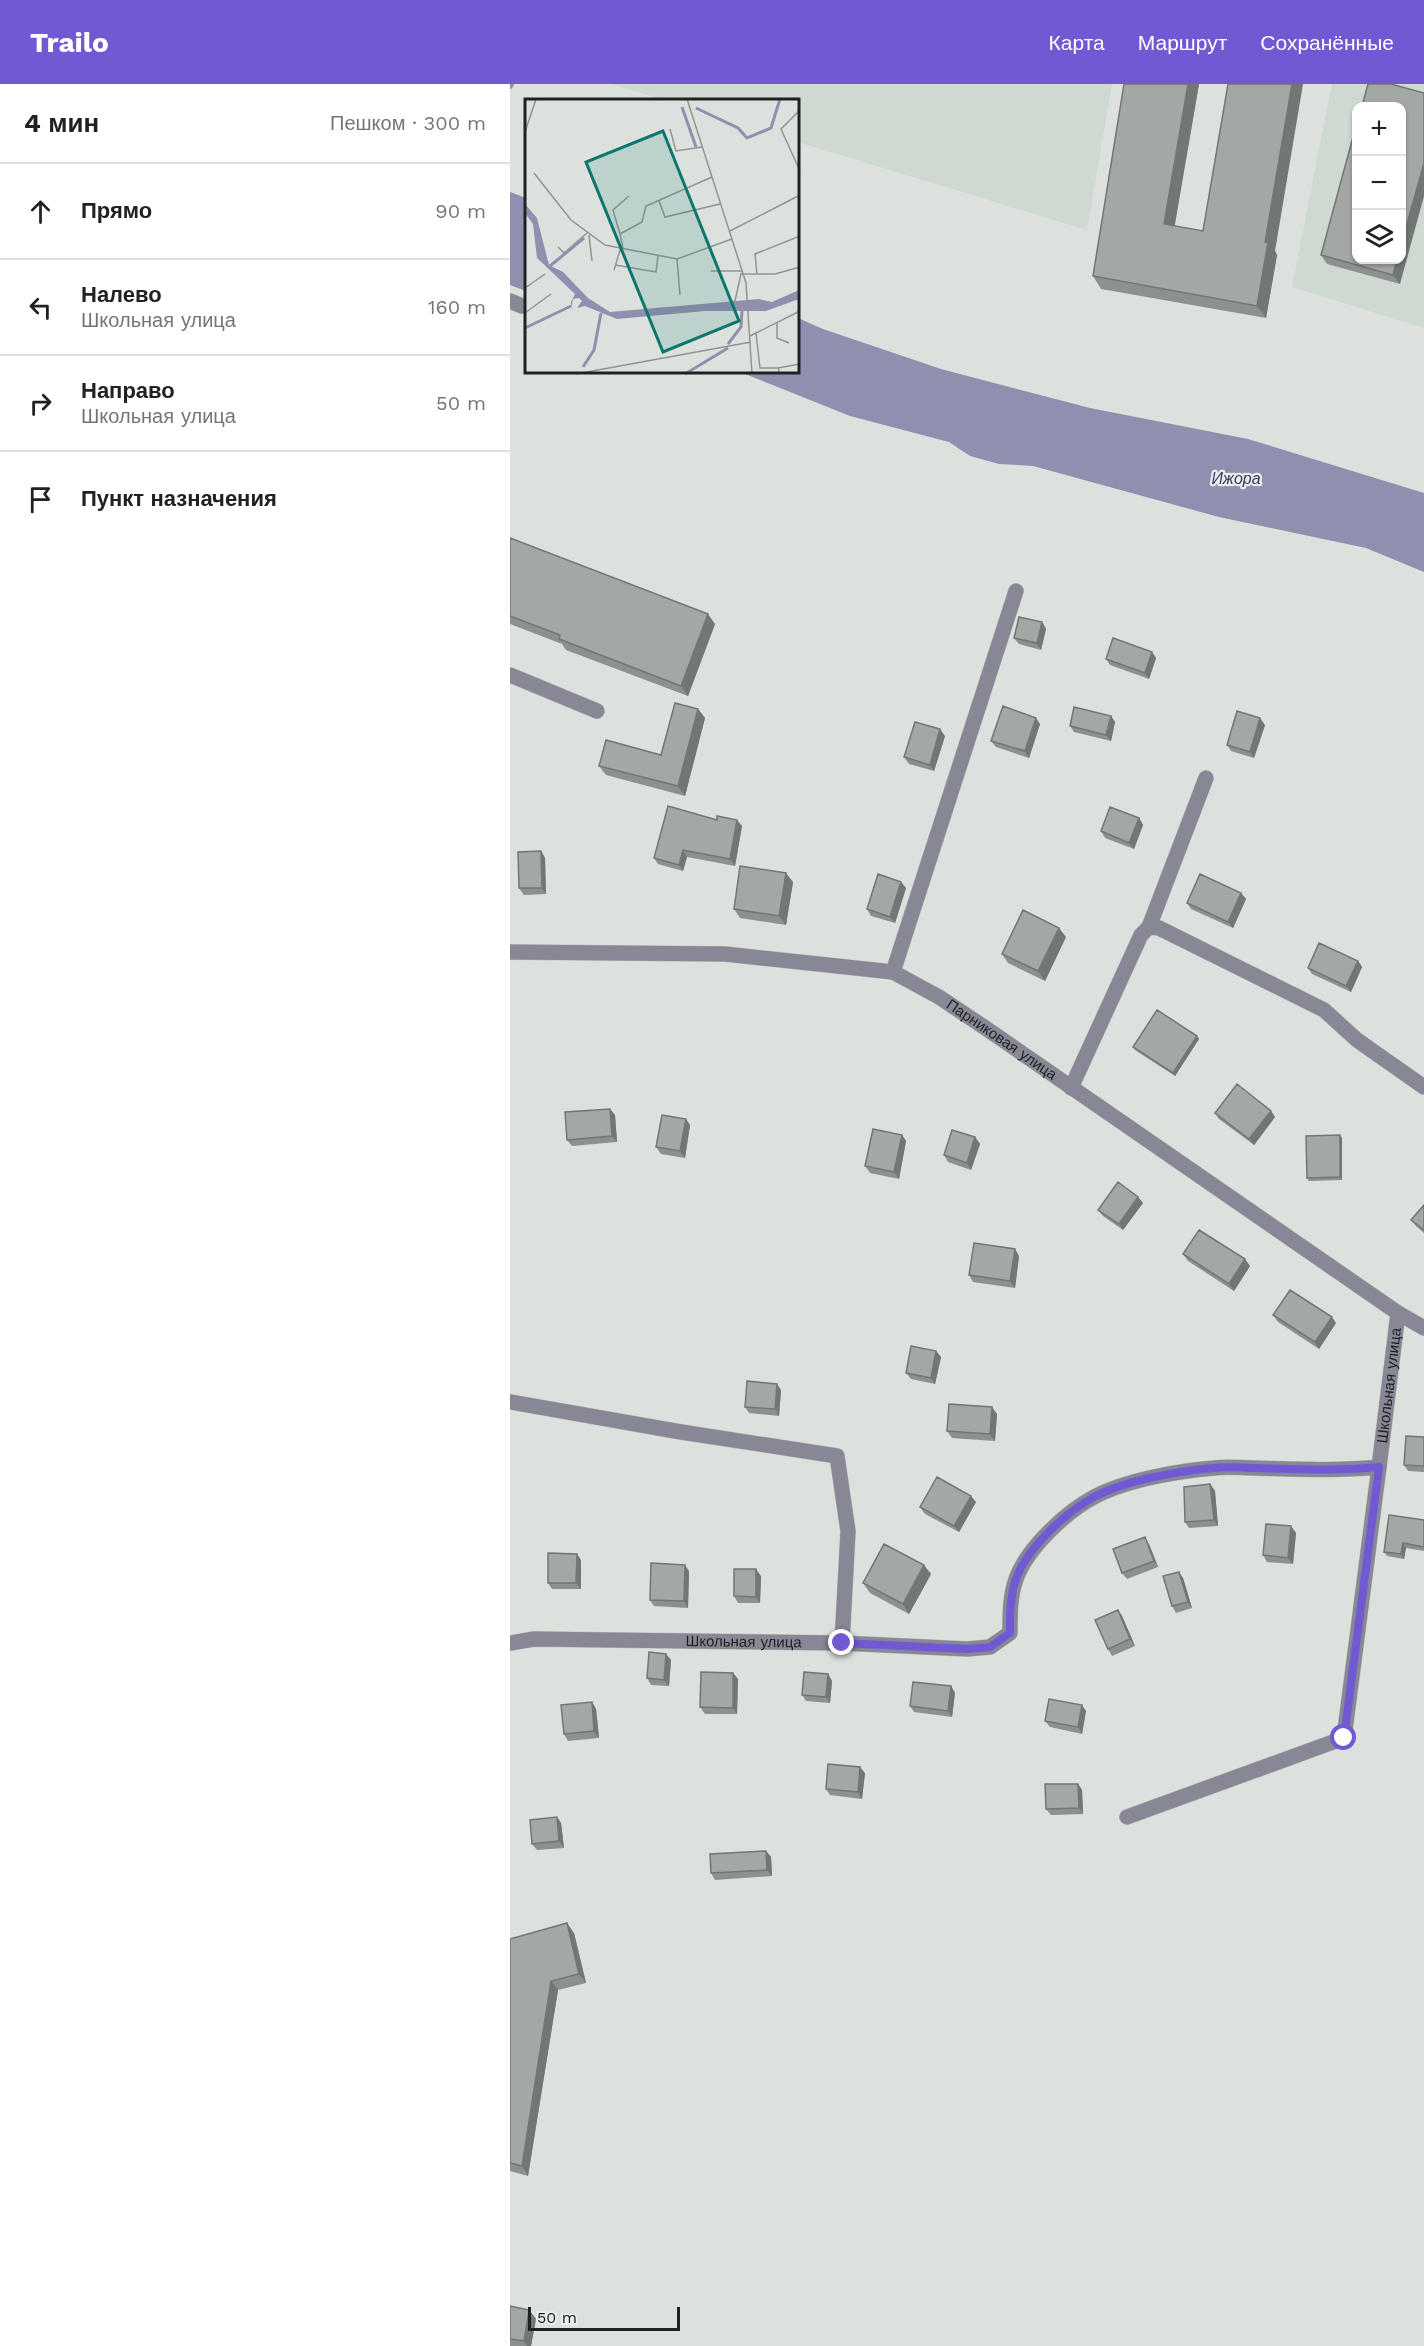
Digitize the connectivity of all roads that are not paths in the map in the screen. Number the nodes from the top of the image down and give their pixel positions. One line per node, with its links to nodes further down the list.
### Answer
1 (1016, 591): 7 (street)
2 (510, 675): 3 (street)
3 (597, 711)
4 (1206, 778): 5 (street)
5 (1149, 927): 8 (street); 9 (street)
6 (510, 952): 7 (street, Парниковая улица)
7 (893, 972): 9 (street, Парниковая улица)
8 (1424, 1087)
9 (1071, 1088): 10 (street, Парниковая улица)
10 (1398, 1313): 11 (street, Парниковая улица); 13 (street, Школьная улица)
11 (1424, 1327)
12 (510, 1402): 15 (street)
13 (1379, 1467): 15 (street, Школьная улица); 16 (street)
14 (510, 1643): 15 (street, Школьная улица)
15 (842, 1643)
16 (1127, 1817)

